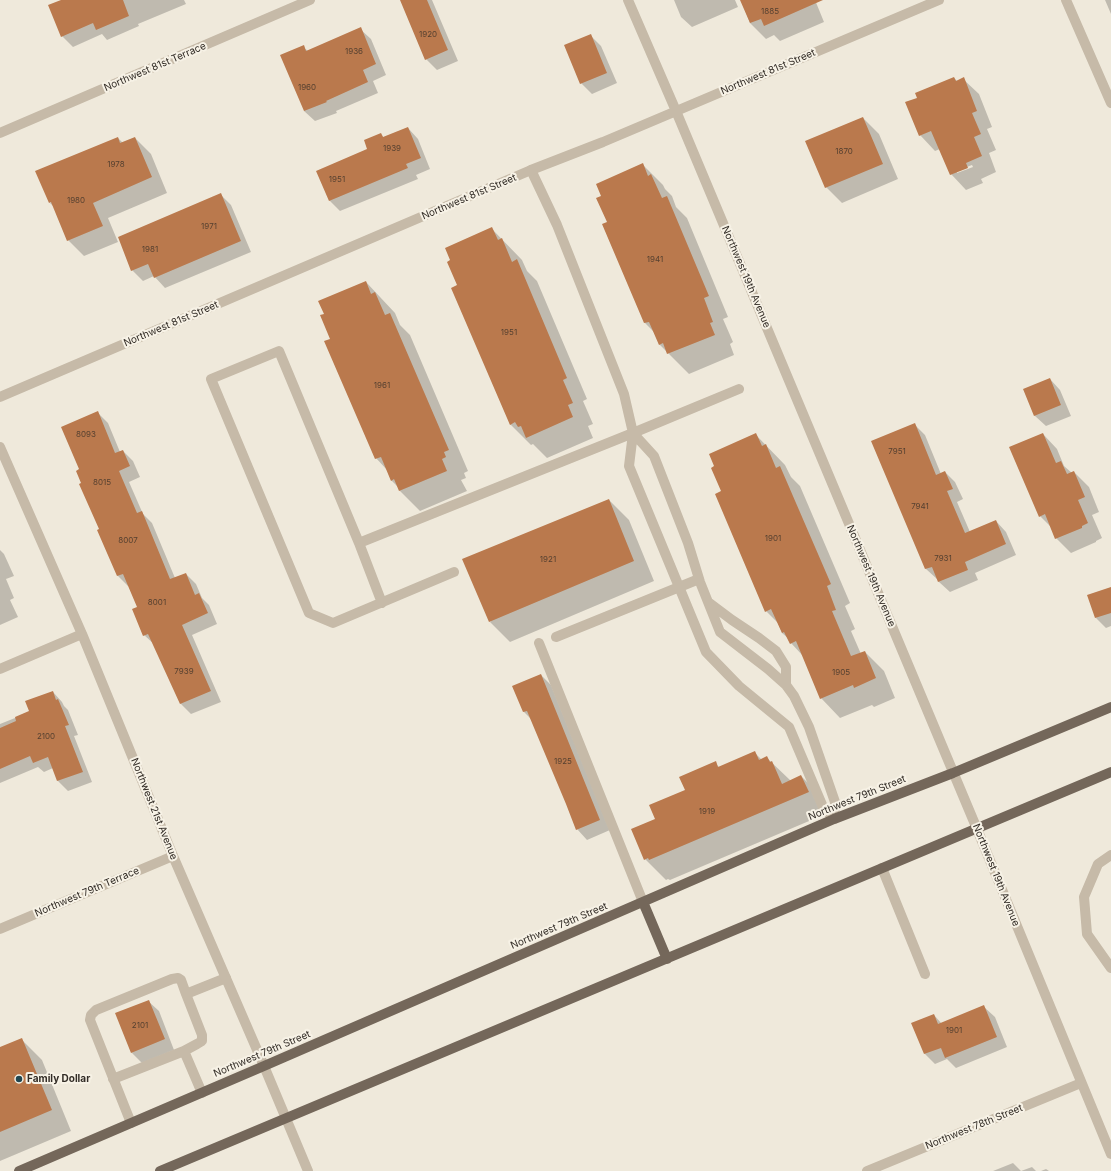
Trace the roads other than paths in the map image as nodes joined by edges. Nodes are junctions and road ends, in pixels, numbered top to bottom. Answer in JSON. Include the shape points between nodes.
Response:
{"nodes":[{"id":1,"x":310,"y":0,"type":"edge"},
{"id":2,"x":628,"y":0,"type":"edge"},
{"id":3,"x":939,"y":0,"type":"edge"},
{"id":4,"x":1066,"y":0,"type":"edge"},
{"id":5,"x":1111,"y":103,"type":"edge"},
{"id":6,"x":676,"y":111,"type":"junction"},
{"id":7,"x":0,"y":133,"type":"edge"},
{"id":8,"x":531,"y":170,"type":"junction"},
{"id":9,"x":739,"y":389,"type":"dead end"},
{"id":10,"x":0,"y":397,"type":"edge"},
{"id":11,"x":633,"y":433,"type":"junction"},
{"id":12,"x":0,"y":447,"type":"edge"},
{"id":13,"x":358,"y":543,"type":"junction"},
{"id":14,"x":454,"y":572,"type":"dead end"},
{"id":15,"x":699,"y":578,"type":"junction"},
{"id":16,"x":678,"y":587,"type":"junction"},
{"id":17,"x":708,"y":602,"type":"junction"},
{"id":18,"x":382,"y":603,"type":"junction"},
{"id":19,"x":82,"y":634,"type":"junction"},
{"id":20,"x":556,"y":637,"type":"dead end"},
{"id":21,"x":539,"y":643,"type":"dead end"},
{"id":22,"x":0,"y":669,"type":"edge"},
{"id":23,"x":786,"y":685,"type":"junction"},
{"id":24,"x":1111,"y":707,"type":"edge"},
{"id":25,"x":1111,"y":772,"type":"edge"},
{"id":26,"x":953,"y":773,"type":"junction"},
{"id":27,"x":834,"y":819,"type":"junction"},
{"id":28,"x":977,"y":829,"type":"junction"},
{"id":29,"x":1111,"y":855,"type":"edge"},
{"id":30,"x":173,"y":856,"type":"junction"},
{"id":31,"x":882,"y":868,"type":"junction"},
{"id":32,"x":643,"y":902,"type":"junction"},
{"id":33,"x":0,"y":929,"type":"edge"},
{"id":34,"x":667,"y":959,"type":"junction"},
{"id":35,"x":1111,"y":968,"type":"edge"},
{"id":36,"x":925,"y":974,"type":"dead end"},
{"id":37,"x":226,"y":978,"type":"junction"},
{"id":38,"x":186,"y":994,"type":"junction"},
{"id":39,"x":184,"y":1051,"type":"junction"},
{"id":40,"x":264,"y":1066,"type":"junction"},
{"id":41,"x":113,"y":1080,"type":"junction"},
{"id":42,"x":1081,"y":1083,"type":"junction"},
{"id":43,"x":202,"y":1093,"type":"junction"},
{"id":44,"x":287,"y":1118,"type":"junction"},
{"id":45,"x":131,"y":1123,"type":"junction"},
{"id":46,"x":1111,"y":1154,"type":"edge"},
{"id":47,"x":19,"y":1171,"type":"edge"},
{"id":48,"x":160,"y":1171,"type":"edge"},
{"id":49,"x":308,"y":1171,"type":"edge"},
{"id":50,"x":867,"y":1171,"type":"edge"}],
"edges":[{"from":1,"to":7,"type":"street","name":"Northwest 81st Terrace"},
{"from":2,"to":6,"type":"street","name":"Northwest 19th Avenue"},
{"from":3,"to":6,"type":"street","name":"Northwest 81st Street"},
{"from":4,"to":5,"type":"street"},
{"from":6,"to":8,"type":"street","name":"Northwest 81st Street"},
{"from":6,"to":26,"type":"street","name":"Northwest 19th Avenue"},
{"from":8,"to":10,"type":"street","name":"Northwest 81st Street"},
{"from":8,"to":11,"type":"street","via":[[557,225],[624,394]]},
{"from":9,"to":11,"type":"street"},
{"from":11,"to":13,"type":"street"},
{"from":11,"to":15,"type":"street","via":[[654,456]]},
{"from":11,"to":16,"type":"street","via":[[629,466]]},
{"from":12,"to":19,"type":"street","name":"Northwest 21st Avenue"},
{"from":13,"to":18,"type":"street"},
{"from":13,"to":18,"type":"street","via":[[278,351],[211,379],[309,613],[333,623]]},
{"from":14,"to":18,"type":"street"},
{"from":15,"to":16,"type":"street"},
{"from":15,"to":17,"type":"street"},
{"from":16,"to":20,"type":"street"},
{"from":16,"to":27,"type":"street","via":[[706,652],[739,686],[789,727],[823,807]]},
{"from":17,"to":23,"type":"street","via":[[720,632]]},
{"from":17,"to":23,"type":"street","via":[[776,651],[786,668]]},
{"from":19,"to":22,"type":"street"},
{"from":19,"to":30,"type":"street","name":"Northwest 21st Avenue"},
{"from":21,"to":32,"type":"street"},
{"from":23,"to":27,"type":"street","via":[[809,727],[835,802]]},
{"from":24,"to":26,"type":"main road","name":"Northwest 79th Street"},
{"from":25,"to":28,"type":"main road"},
{"from":26,"to":27,"type":"main road","name":"Northwest 79th Street"},
{"from":26,"to":28,"type":"street","name":"Northwest 19th Avenue"},
{"from":27,"to":32,"type":"main road","name":"Northwest 79th Street"},
{"from":28,"to":31,"type":"main road"},
{"from":28,"to":42,"type":"street","name":"Northwest 19th Avenue"},
{"from":29,"to":35,"type":"street","via":[[1098,864],[1084,897],[1087,934]]},
{"from":30,"to":33,"type":"street","name":"Northwest 79th Terrace"},
{"from":30,"to":37,"type":"street","name":"Northwest 21st Avenue"},
{"from":31,"to":34,"type":"main road"},
{"from":31,"to":36,"type":"street"},
{"from":32,"to":34,"type":"main road"},
{"from":32,"to":40,"type":"main road","name":"Northwest 79th Street"},
{"from":34,"to":44,"type":"main road"},
{"from":37,"to":38,"type":"street"},
{"from":37,"to":40,"type":"street","name":"Northwest 21st Avenue"},
{"from":38,"to":39,"type":"street","via":[[202,1041]]},
{"from":38,"to":41,"type":"street","via":[[181,980],[172,979],[96,1010],[91,1015],[90,1020]]},
{"from":39,"to":41,"type":"street"},
{"from":39,"to":43,"type":"street"},
{"from":40,"to":43,"type":"main road","name":"Northwest 79th Street"},
{"from":40,"to":44,"type":"street","name":"Northwest 21st Avenue"},
{"from":41,"to":45,"type":"street"},
{"from":42,"to":46,"type":"street","name":"Northwest 19th Avenue"},
{"from":42,"to":50,"type":"street","name":"Northwest 78th Street"},
{"from":43,"to":45,"type":"main road","name":"Northwest 79th Street"},
{"from":44,"to":48,"type":"main road"},
{"from":44,"to":49,"type":"street","name":"Northwest 21st Avenue"},
{"from":45,"to":47,"type":"main road","name":"Northwest 79th Street"}]}
